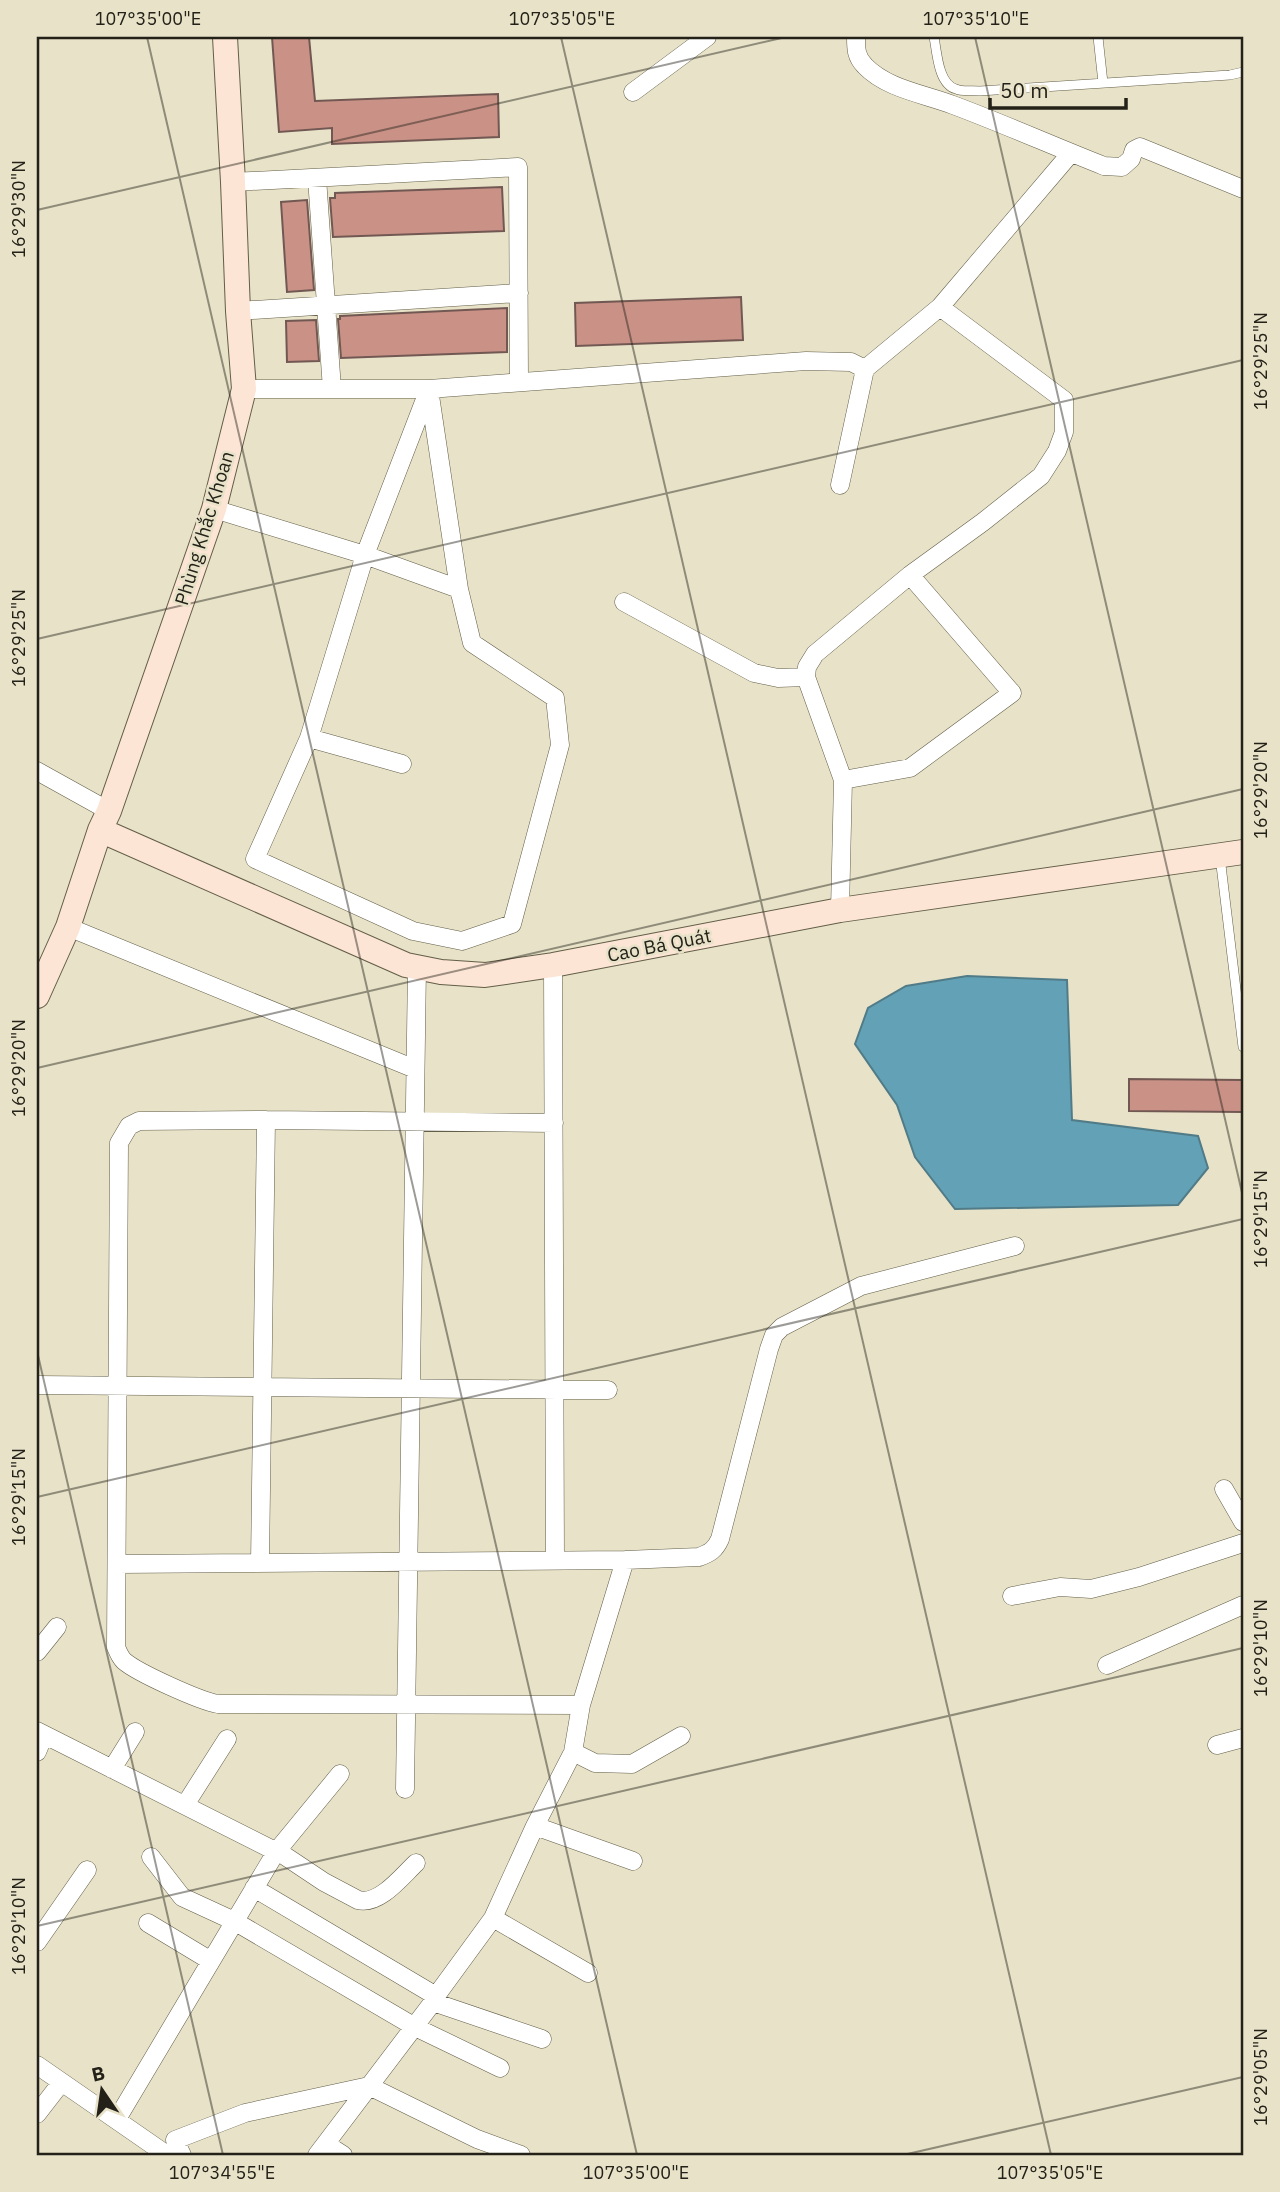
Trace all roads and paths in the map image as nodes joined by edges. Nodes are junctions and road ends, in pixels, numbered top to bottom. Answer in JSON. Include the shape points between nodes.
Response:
{"nodes":[{"id":1,"x":225,"y":37,"type":"edge"},
{"id":2,"x":708,"y":37,"type":"edge"},
{"id":3,"x":856,"y":37,"type":"edge"},
{"id":4,"x":934,"y":37,"type":"edge"},
{"id":5,"x":1098,"y":37,"type":"edge"},
{"id":6,"x":1243,"y":72,"type":"edge"},
{"id":7,"x":1102,"y":82,"type":"junction"},
{"id":8,"x":633,"y":92,"type":"dead end"},
{"id":9,"x":1071,"y":153,"type":"junction"},
{"id":10,"x":317,"y":178,"type":"junction"},
{"id":11,"x":233,"y":182,"type":"junction"},
{"id":12,"x":1243,"y":189,"type":"edge"},
{"id":13,"x":519,"y":293,"type":"junction"},
{"id":14,"x":325,"y":305,"type":"junction"},
{"id":15,"x":940,"y":307,"type":"junction"},
{"id":16,"x":238,"y":311,"type":"junction"},
{"id":17,"x":864,"y":369,"type":"junction"},
{"id":18,"x":519,"y":382,"type":"junction"},
{"id":19,"x":331,"y":389,"type":"junction"},
{"id":20,"x":429,"y":389,"type":"junction"},
{"id":21,"x":244,"y":390,"type":"junction"},
{"id":22,"x":840,"y":485,"type":"dead end"},
{"id":23,"x":214,"y":509,"type":"junction"},
{"id":24,"x":365,"y":555,"type":"junction"},
{"id":25,"x":910,"y":575,"type":"junction"},
{"id":26,"x":459,"y":589,"type":"junction"},
{"id":27,"x":625,"y":602,"type":"dead end"},
{"id":28,"x":806,"y":677,"type":"junction"},
{"id":29,"x":309,"y":738,"type":"junction"},
{"id":30,"x":402,"y":764,"type":"dead end"},
{"id":31,"x":37,"y":771,"type":"edge"},
{"id":32,"x":843,"y":780,"type":"junction"},
{"id":33,"x":104,"y":820,"type":"junction"},
{"id":34,"x":1231,"y":854,"type":"edge"},
{"id":35,"x":840,"y":910,"type":"junction"},
{"id":36,"x":68,"y":927,"type":"junction"},
{"id":37,"x":553,"y":965,"type":"junction"},
{"id":38,"x":417,"y":967,"type":"junction"},
{"id":39,"x":39,"y":983,"type":"edge"},
{"id":40,"x":1243,"y":1048,"type":"edge"},
{"id":41,"x":415,"y":1069,"type":"junction"},
{"id":42,"x":266,"y":1120,"type":"junction"},
{"id":43,"x":414,"y":1122,"type":"junction"},
{"id":44,"x":554,"y":1123,"type":"junction"},
{"id":45,"x":1015,"y":1246,"type":"dead end"},
{"id":46,"x":37,"y":1385,"type":"edge"},
{"id":47,"x":119,"y":1386,"type":"junction"},
{"id":48,"x":262,"y":1387,"type":"junction"},
{"id":49,"x":411,"y":1388,"type":"junction"},
{"id":50,"x":554,"y":1389,"type":"junction"},
{"id":51,"x":608,"y":1390,"type":"dead end"},
{"id":52,"x":1224,"y":1489,"type":"dead end"},
{"id":53,"x":1243,"y":1522,"type":"edge"},
{"id":54,"x":1243,"y":1543,"type":"edge"},
{"id":55,"x":625,"y":1560,"type":"junction"},
{"id":56,"x":555,"y":1561,"type":"junction"},
{"id":57,"x":408,"y":1562,"type":"junction"},
{"id":58,"x":260,"y":1563,"type":"junction"},
{"id":59,"x":117,"y":1564,"type":"junction"},
{"id":60,"x":1013,"y":1596,"type":"dead end"},
{"id":61,"x":1243,"y":1605,"type":"edge"},
{"id":62,"x":57,"y":1627,"type":"dead end"},
{"id":63,"x":37,"y":1652,"type":"edge"},
{"id":64,"x":1107,"y":1665,"type":"dead end"},
{"id":65,"x":406,"y":1704,"type":"junction"},
{"id":66,"x":581,"y":1705,"type":"junction"},
{"id":67,"x":135,"y":1732,"type":"dead end"},
{"id":68,"x":40,"y":1733,"type":"edge"},
{"id":69,"x":681,"y":1736,"type":"dead end"},
{"id":70,"x":1243,"y":1738,"type":"edge"},
{"id":71,"x":228,"y":1740,"type":"dead end"},
{"id":72,"x":1217,"y":1745,"type":"dead end"},
{"id":73,"x":37,"y":1752,"type":"edge"},
{"id":74,"x":573,"y":1752,"type":"junction"},
{"id":75,"x":112,"y":1769,"type":"junction"},
{"id":76,"x":340,"y":1774,"type":"dead end"},
{"id":77,"x":405,"y":1789,"type":"dead end"},
{"id":78,"x":185,"y":1805,"type":"junction"},
{"id":79,"x":535,"y":1826,"type":"junction"},
{"id":80,"x":276,"y":1852,"type":"junction"},
{"id":81,"x":151,"y":1857,"type":"dead end"},
{"id":82,"x":634,"y":1861,"type":"dead end"},
{"id":83,"x":416,"y":1863,"type":"dead end"},
{"id":84,"x":87,"y":1870,"type":"dead end"},
{"id":85,"x":254,"y":1888,"type":"junction"},
{"id":86,"x":493,"y":1918,"type":"junction"},
{"id":87,"x":234,"y":1921,"type":"junction"},
{"id":88,"x":148,"y":1923,"type":"dead end"},
{"id":89,"x":37,"y":1942,"type":"edge"},
{"id":90,"x":211,"y":1961,"type":"junction"},
{"id":91,"x":588,"y":1973,"type":"dead end"},
{"id":92,"x":435,"y":1999,"type":"junction"},
{"id":93,"x":415,"y":2027,"type":"junction"},
{"id":94,"x":542,"y":2039,"type":"dead end"},
{"id":95,"x":37,"y":2064,"type":"edge"},
{"id":96,"x":500,"y":2068,"type":"dead end"},
{"id":97,"x":61,"y":2083,"type":"junction"},
{"id":98,"x":369,"y":2086,"type":"junction"},
{"id":99,"x":37,"y":2114,"type":"edge"},
{"id":100,"x":117,"y":2119,"type":"junction"},
{"id":101,"x":321,"y":2150,"type":"edge"},
{"id":102,"x":167,"y":2155,"type":"edge"},
{"id":103,"x":181,"y":2155,"type":"edge"},
{"id":104,"x":343,"y":2155,"type":"edge"},
{"id":105,"x":521,"y":2155,"type":"edge"}],
"edges":[{"from":1,"to":11,"type":"street","name":"Phùng Khắc Khoan"},
{"from":2,"to":8,"type":"street"},
{"from":3,"to":9,"type":"street","via":[[857,55],[874,74]]},
{"from":4,"to":7,"type":"lane","via":[[942,73],[955,89]]},
{"from":5,"to":7,"type":"lane"},
{"from":6,"to":7,"type":"lane"},
{"from":9,"to":12,"type":"street","via":[[1104,166],[1122,167],[1140,147]]},
{"from":9,"to":15,"type":"street"},
{"from":10,"to":11,"type":"street"},
{"from":10,"to":13,"type":"street","via":[[518,167]]},
{"from":10,"to":14,"type":"street"},
{"from":11,"to":16,"type":"street","name":"Phùng Khắc Khoan"},
{"from":13,"to":14,"type":"street"},
{"from":13,"to":18,"type":"street"},
{"from":14,"to":16,"type":"street"},
{"from":14,"to":19,"type":"street"},
{"from":15,"to":17,"type":"street"},
{"from":15,"to":25,"type":"street","via":[[1064,400],[1064,432],[1041,476]]},
{"from":16,"to":21,"type":"street","name":"Phùng Khắc Khoan"},
{"from":17,"to":18,"type":"street","via":[[851,362],[806,361]]},
{"from":17,"to":22,"type":"street"},
{"from":18,"to":20,"type":"street"},
{"from":19,"to":20,"type":"street"},
{"from":19,"to":21,"type":"street"},
{"from":20,"to":24,"type":"street"},
{"from":20,"to":26,"type":"street"},
{"from":21,"to":23,"type":"street","name":"Phùng Khắc Khoan"},
{"from":23,"to":24,"type":"street"},
{"from":23,"to":33,"type":"street","name":"Phùng Khắc Khoan"},
{"from":24,"to":26,"type":"street"},
{"from":24,"to":29,"type":"street"},
{"from":25,"to":28,"type":"street","via":[[815,653]]},
{"from":25,"to":32,"type":"street","via":[[1012,693],[911,768]]},
{"from":26,"to":29,"type":"street","via":[[472,643],[555,698],[560,745],[512,924],[462,941],[412,931],[255,859]]},
{"from":27,"to":28,"type":"street","via":[[754,673]]},
{"from":28,"to":32,"type":"street"},
{"from":29,"to":30,"type":"street"},
{"from":31,"to":33,"type":"street"},
{"from":32,"to":35,"type":"street"},
{"from":33,"to":36,"type":"street","name":"Phùng Khắc Khoan"},
{"from":33,"to":38,"type":"street","name":"Cao Bá Quát"},
{"from":34,"to":35,"type":"street","name":"Cao Bá Quát"},
{"from":34,"to":40,"type":"lane"},
{"from":35,"to":37,"type":"street","name":"Cao Bá Quát"},
{"from":36,"to":39,"type":"street","name":"Phùng Khắc Khoan"},
{"from":36,"to":41,"type":"street"},
{"from":37,"to":38,"type":"street","name":"Cao Bá Quát","via":[[485,975]]},
{"from":37,"to":44,"type":"street"},
{"from":38,"to":41,"type":"street"},
{"from":41,"to":43,"type":"street"},
{"from":42,"to":43,"type":"street"},
{"from":42,"to":47,"type":"street","via":[[139,1121],[122,1135]]},
{"from":42,"to":48,"type":"street"},
{"from":43,"to":44,"type":"street"},
{"from":43,"to":49,"type":"street"},
{"from":44,"to":50,"type":"street"},
{"from":45,"to":55,"type":"street","via":[[861,1286],[782,1327],[769,1349],[720,1539],[712,1552],[699,1557]]},
{"from":46,"to":47,"type":"street"},
{"from":47,"to":48,"type":"street"},
{"from":47,"to":59,"type":"street"},
{"from":48,"to":49,"type":"street"},
{"from":48,"to":58,"type":"street"},
{"from":49,"to":50,"type":"street"},
{"from":49,"to":57,"type":"street"},
{"from":50,"to":51,"type":"street"},
{"from":50,"to":56,"type":"street"},
{"from":52,"to":53,"type":"street"},
{"from":54,"to":60,"type":"street","via":[[1091,1589],[1060,1587]]},
{"from":55,"to":56,"type":"street"},
{"from":55,"to":66,"type":"street"},
{"from":56,"to":57,"type":"street"},
{"from":57,"to":58,"type":"street"},
{"from":57,"to":65,"type":"street"},
{"from":58,"to":59,"type":"street"},
{"from":59,"to":65,"type":"street","via":[[119,1655],[187,1693],[218,1704]]},
{"from":61,"to":64,"type":"street"},
{"from":62,"to":63,"type":"street"},
{"from":65,"to":66,"type":"street"},
{"from":65,"to":77,"type":"street"},
{"from":66,"to":74,"type":"street"},
{"from":67,"to":75,"type":"street"},
{"from":68,"to":73,"type":"street"},
{"from":68,"to":75,"type":"street"},
{"from":69,"to":74,"type":"street","via":[[632,1764],[594,1763]]},
{"from":70,"to":72,"type":"street"},
{"from":71,"to":78,"type":"street"},
{"from":74,"to":79,"type":"street"},
{"from":75,"to":78,"type":"street"},
{"from":76,"to":80,"type":"street"},
{"from":78,"to":80,"type":"street"},
{"from":79,"to":82,"type":"street"},
{"from":79,"to":86,"type":"street"},
{"from":80,"to":83,"type":"street","via":[[363,1902],[379,1896]]},
{"from":80,"to":85,"type":"street"},
{"from":81,"to":87,"type":"street","via":[[182,1897]]},
{"from":84,"to":89,"type":"street"},
{"from":85,"to":87,"type":"street"},
{"from":85,"to":92,"type":"street"},
{"from":86,"to":91,"type":"street"},
{"from":86,"to":92,"type":"street"},
{"from":87,"to":90,"type":"street"},
{"from":87,"to":93,"type":"street"},
{"from":88,"to":90,"type":"street"},
{"from":90,"to":100,"type":"street"},
{"from":92,"to":93,"type":"street"},
{"from":92,"to":94,"type":"street"},
{"from":93,"to":96,"type":"street"},
{"from":93,"to":98,"type":"street"},
{"from":95,"to":97,"type":"street"},
{"from":97,"to":99,"type":"street"},
{"from":97,"to":100,"type":"street"},
{"from":98,"to":101,"type":"street"},
{"from":98,"to":103,"type":"street","via":[[244,2113],[175,2140]]},
{"from":98,"to":105,"type":"street","via":[[477,2139]]},
{"from":100,"to":102,"type":"street"},
{"from":101,"to":104,"type":"street"}]}
